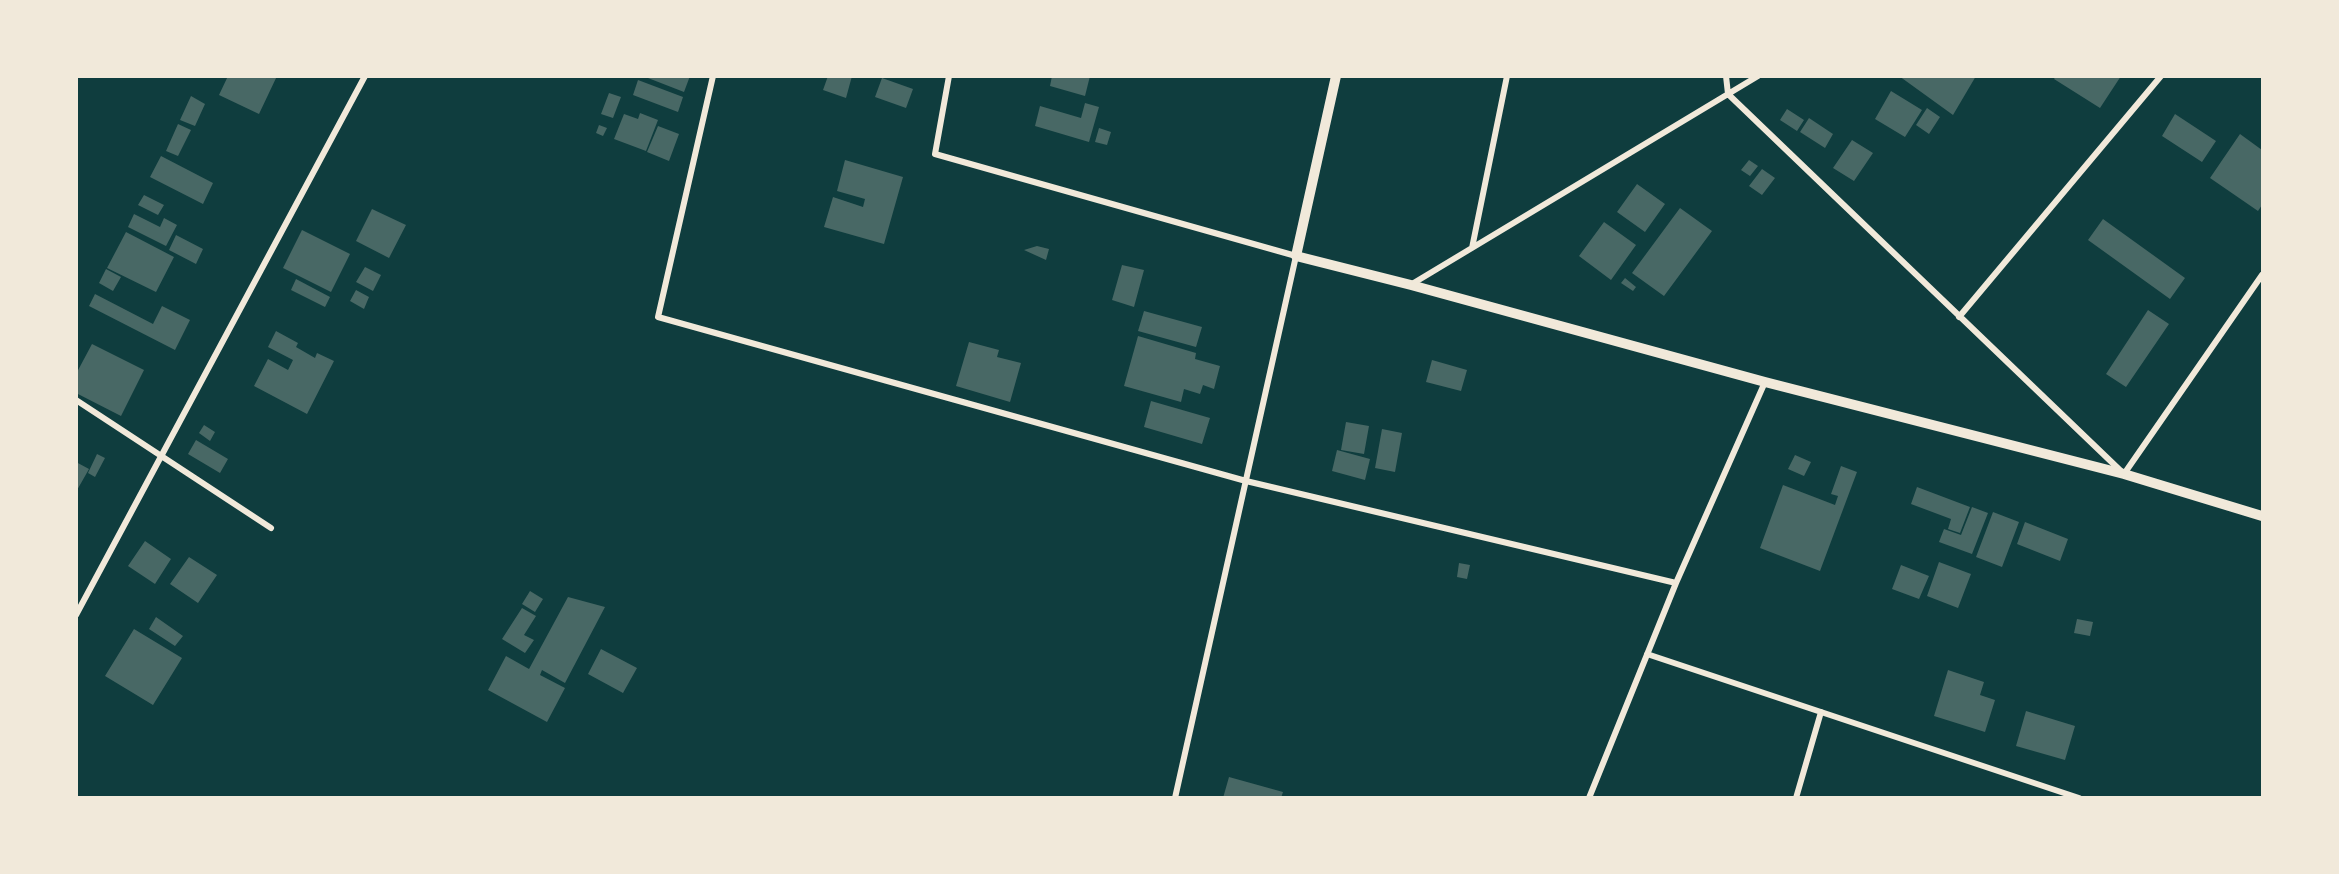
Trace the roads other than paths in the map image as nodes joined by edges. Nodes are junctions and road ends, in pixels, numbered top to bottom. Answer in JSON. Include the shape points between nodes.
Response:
{"nodes":[{"id":1,"x":365,"y":76,"type":"edge"},
{"id":2,"x":713,"y":76,"type":"edge"},
{"id":3,"x":949,"y":76,"type":"edge"},
{"id":4,"x":1336,"y":76,"type":"edge"},
{"id":5,"x":1507,"y":76,"type":"edge"},
{"id":6,"x":1726,"y":76,"type":"edge"},
{"id":7,"x":1758,"y":76,"type":"edge"},
{"id":8,"x":2161,"y":76,"type":"edge"},
{"id":9,"x":1728,"y":94,"type":"junction"},
{"id":10,"x":1472,"y":248,"type":"junction"},
{"id":11,"x":1296,"y":256,"type":"junction"},
{"id":12,"x":2262,"y":275,"type":"edge"},
{"id":13,"x":1411,"y":285,"type":"junction"},
{"id":14,"x":1959,"y":316,"type":"junction"},
{"id":15,"x":1765,"y":382,"type":"junction"},
{"id":16,"x":76,"y":399,"type":"edge"},
{"id":17,"x":163,"y":456,"type":"junction"},
{"id":18,"x":2124,"y":474,"type":"junction"},
{"id":19,"x":1246,"y":481,"type":"junction"},
{"id":20,"x":2262,"y":516,"type":"edge"},
{"id":21,"x":271,"y":528,"type":"dead end"},
{"id":22,"x":1676,"y":583,"type":"junction"},
{"id":23,"x":76,"y":615,"type":"edge"},
{"id":24,"x":1647,"y":654,"type":"junction"},
{"id":25,"x":1821,"y":712,"type":"junction"},
{"id":26,"x":1175,"y":798,"type":"edge"},
{"id":27,"x":1589,"y":798,"type":"edge"},
{"id":28,"x":1796,"y":798,"type":"edge"},
{"id":29,"x":2079,"y":798,"type":"edge"}],
"edges":[{"from":1,"to":17,"type":"street"},
{"from":2,"to":19,"type":"street","via":[[658,317]]},
{"from":3,"to":11,"type":"street","via":[[935,154]]},
{"from":4,"to":11,"type":"street"},
{"from":5,"to":10,"type":"street"},
{"from":6,"to":9,"type":"street"},
{"from":7,"to":9,"type":"street"},
{"from":8,"to":14,"type":"street"},
{"from":9,"to":10,"type":"street"},
{"from":9,"to":14,"type":"street"},
{"from":10,"to":13,"type":"street"},
{"from":11,"to":13,"type":"street"},
{"from":11,"to":19,"type":"street"},
{"from":12,"to":18,"type":"street"},
{"from":13,"to":15,"type":"street"},
{"from":14,"to":18,"type":"street"},
{"from":15,"to":18,"type":"street"},
{"from":15,"to":22,"type":"street"},
{"from":16,"to":17,"type":"street"},
{"from":17,"to":21,"type":"street"},
{"from":17,"to":23,"type":"street"},
{"from":18,"to":20,"type":"street"},
{"from":19,"to":22,"type":"street"},
{"from":19,"to":26,"type":"street"},
{"from":22,"to":24,"type":"street"},
{"from":24,"to":25,"type":"street"},
{"from":24,"to":27,"type":"street"},
{"from":25,"to":28,"type":"street"},
{"from":25,"to":29,"type":"street"}]}
